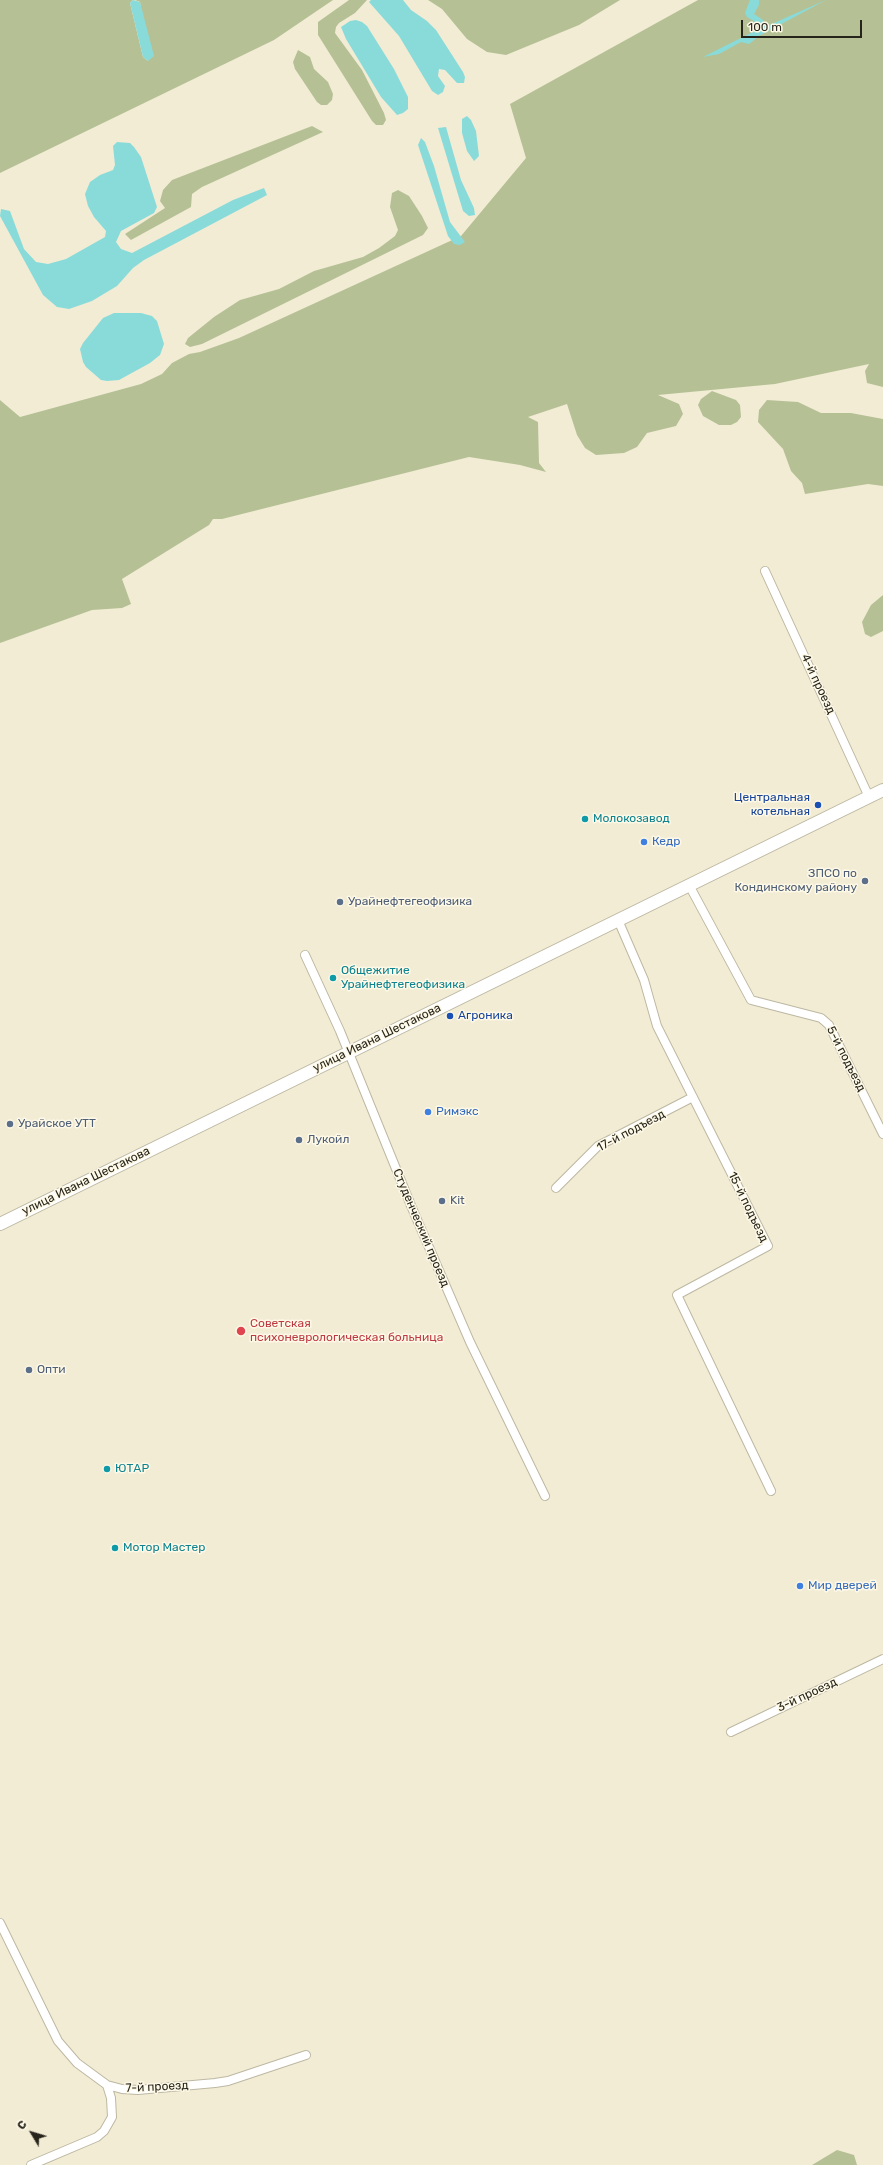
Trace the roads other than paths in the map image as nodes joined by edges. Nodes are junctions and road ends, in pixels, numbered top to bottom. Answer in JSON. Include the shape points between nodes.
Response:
{"nodes":[{"id":1,"x":765,"y":571,"type":"dead end"},
{"id":2,"x":879,"y":794,"type":"edge"},
{"id":3,"x":689,"y":885,"type":"junction"},
{"id":4,"x":618,"y":920,"type":"junction"},
{"id":5,"x":305,"y":955,"type":"dead end"},
{"id":6,"x":348,"y":1052,"type":"junction"},
{"id":7,"x":693,"y":1097,"type":"junction"},
{"id":8,"x":883,"y":1134,"type":"edge"},
{"id":9,"x":556,"y":1188,"type":"dead end"},
{"id":10,"x":0,"y":1224,"type":"edge"},
{"id":11,"x":771,"y":1491,"type":"dead end"},
{"id":12,"x":545,"y":1496,"type":"dead end"},
{"id":13,"x":883,"y":1659,"type":"edge"},
{"id":14,"x":731,"y":1732,"type":"dead end"},
{"id":15,"x":0,"y":1923,"type":"edge"},
{"id":16,"x":306,"y":2055,"type":"dead end"},
{"id":17,"x":108,"y":2085,"type":"junction"},
{"id":18,"x":31,"y":2165,"type":"edge"}],
"edges":[{"from":1,"to":2,"type":"street","name":"4-й проезд"},
{"from":2,"to":3,"type":"main road","name":"улица Ивана Шестакова"},
{"from":3,"to":4,"type":"main road","name":"улица Ивана Шестакова"},
{"from":3,"to":8,"type":"street","name":"5-й подъезд","via":[[751,1000],[821,1018],[829,1025]]},
{"from":4,"to":6,"type":"main road","name":"улица Ивана Шестакова"},
{"from":4,"to":7,"type":"street","name":"15-й подъезд","via":[[644,980],[657,1026]]},
{"from":5,"to":6,"type":"street","name":"Студенческий проезд"},
{"from":6,"to":10,"type":"main road","name":"улица Ивана Шестакова"},
{"from":6,"to":12,"type":"street","name":"Студенческий проезд","via":[[470,1342]]},
{"from":7,"to":9,"type":"street","name":"17-й подъезд","via":[[598,1146]]},
{"from":7,"to":11,"type":"street","name":"15-й подъезд","via":[[768,1246],[676,1295]]},
{"from":13,"to":14,"type":"street","name":"3-й проезд"},
{"from":15,"to":17,"type":"street","name":"7-й проезд","via":[[58,2041],[77,2063]]},
{"from":16,"to":17,"type":"street","name":"7-й проезд","via":[[228,2081],[138,2090]]},
{"from":17,"to":18,"type":"street","via":[[112,2117],[104,2131],[97,2137]]}]}
